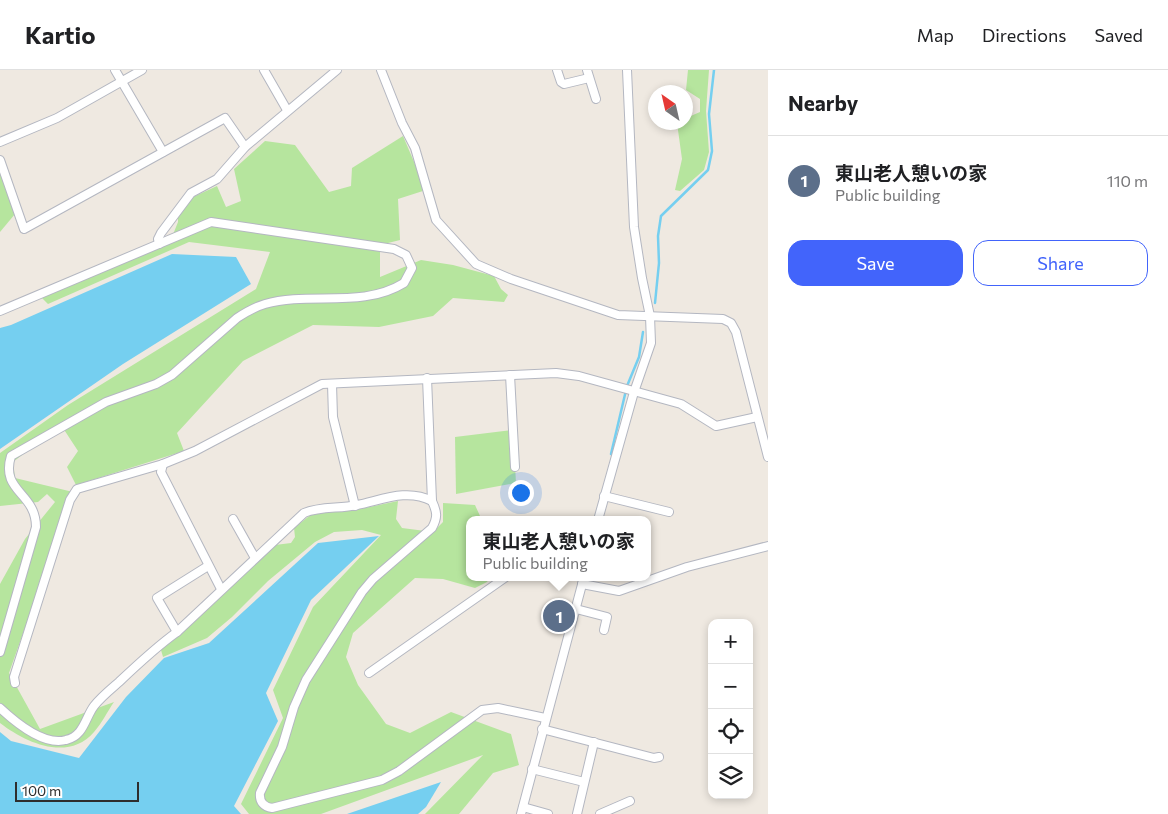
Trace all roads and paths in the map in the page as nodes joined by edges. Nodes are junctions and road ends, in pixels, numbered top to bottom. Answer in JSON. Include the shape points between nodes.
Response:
{"nodes":[{"id":1,"x":115,"y":70,"type":"edge"},
{"id":2,"x":142,"y":70,"type":"edge"},
{"id":3,"x":264,"y":70,"type":"edge"},
{"id":4,"x":338,"y":70,"type":"edge"},
{"id":5,"x":381,"y":70,"type":"edge"},
{"id":6,"x":557,"y":70,"type":"edge"},
{"id":7,"x":628,"y":70,"type":"edge"},
{"id":8,"x":588,"y":74,"type":"edge"},
{"id":9,"x":122,"y":82,"type":"junction"},
{"id":10,"x":596,"y":99,"type":"dead end"},
{"id":11,"x":287,"y":110,"type":"junction"},
{"id":12,"x":0,"y":142,"type":"edge"},
{"id":13,"x":245,"y":147,"type":"junction"},
{"id":14,"x":163,"y":152,"type":"junction"},
{"id":15,"x":0,"y":160,"type":"edge"},
{"id":16,"x":159,"y":244,"type":"junction"},
{"id":17,"x":0,"y":311,"type":"edge"},
{"id":18,"x":650,"y":316,"type":"junction"},
{"id":19,"x":510,"y":375,"type":"junction"},
{"id":20,"x":427,"y":378,"type":"junction"},
{"id":21,"x":332,"y":384,"type":"junction"},
{"id":22,"x":634,"y":392,"type":"junction"},
{"id":23,"x":757,"y":417,"type":"junction"},
{"id":24,"x":768,"y":457,"type":"edge"},
{"id":25,"x":163,"y":464,"type":"junction"},
{"id":26,"x":515,"y":467,"type":"dead end"},
{"id":27,"x":1,"y":476,"type":"edge"},
{"id":28,"x":7,"y":490,"type":"dead end"},
{"id":29,"x":604,"y":496,"type":"junction"},
{"id":30,"x":432,"y":501,"type":"junction"},
{"id":31,"x":355,"y":506,"type":"junction"},
{"id":32,"x":669,"y":512,"type":"dead end"},
{"id":33,"x":599,"y":516,"type":"edge"},
{"id":34,"x":234,"y":519,"type":"dead end"},
{"id":35,"x":768,"y":546,"type":"edge"},
{"id":36,"x":255,"y":558,"type":"junction"},
{"id":37,"x":208,"y":566,"type":"junction"},
{"id":38,"x":651,"y":579,"type":"edge"},
{"id":39,"x":500,"y":581,"type":"edge"},
{"id":40,"x":583,"y":581,"type":"edge"},
{"id":41,"x":646,"y":581,"type":"edge"},
{"id":42,"x":221,"y":589,"type":"junction"},
{"id":43,"x":576,"y":609,"type":"junction"},
{"id":44,"x":604,"y":630,"type":"dead end"},
{"id":45,"x":177,"y":632,"type":"junction"},
{"id":46,"x":0,"y":652,"type":"edge"},
{"id":47,"x":369,"y":673,"type":"dead end"},
{"id":48,"x":15,"y":683,"type":"dead end"},
{"id":49,"x":0,"y":708,"type":"edge"},
{"id":50,"x":546,"y":718,"type":"junction"},
{"id":51,"x":542,"y":728,"type":"junction"},
{"id":52,"x":594,"y":742,"type":"junction"},
{"id":53,"x":659,"y":757,"type":"dead end"},
{"id":54,"x":532,"y":769,"type":"junction"},
{"id":55,"x":584,"y":782,"type":"junction"},
{"id":56,"x":630,"y":801,"type":"dead end"},
{"id":57,"x":522,"y":810,"type":"edge"},
{"id":58,"x":548,"y":814,"type":"edge"},
{"id":59,"x":577,"y":814,"type":"edge"},
{"id":60,"x":600,"y":814,"type":"edge"}],
"edges":[{"from":1,"to":9,"type":"street"},
{"from":2,"to":9,"type":"street"},
{"from":3,"to":11,"type":"street"},
{"from":4,"to":11,"type":"street"},
{"from":5,"to":18,"type":"street","via":[[415,148],[436,220],[476,264],[612,314]]},
{"from":6,"to":8,"type":"street","via":[[564,84]]},
{"from":7,"to":18,"type":"street","via":[[634,227]]},
{"from":8,"to":10,"type":"street"},
{"from":9,"to":12,"type":"street","via":[[57,118]]},
{"from":9,"to":14,"type":"street"},
{"from":11,"to":13,"type":"street"},
{"from":13,"to":14,"type":"street","via":[[225,118]]},
{"from":13,"to":16,"type":"street","via":[[218,179],[191,193],[161,233]]},
{"from":14,"to":15,"type":"street","via":[[24,229]]},
{"from":16,"to":17,"type":"street"},
{"from":16,"to":27,"type":"street","via":[[211,222],[219,222],[394,249],[406,255],[412,268],[404,283],[378,293],[349,298],[291,300],[249,310],[172,375],[106,402],[11,456],[2,467]]},
{"from":18,"to":22,"type":"street","via":[[649,353]]},
{"from":18,"to":23,"type":"street","via":[[723,319],[732,323]]},
{"from":19,"to":20,"type":"street"},
{"from":19,"to":22,"type":"street","via":[[556,373],[579,376]]},
{"from":19,"to":26,"type":"street"},
{"from":20,"to":21,"type":"street"},
{"from":20,"to":30,"type":"street"},
{"from":21,"to":25,"type":"street","via":[[322,384]]},
{"from":21,"to":31,"type":"street","via":[[333,417]]},
{"from":22,"to":23,"type":"street","via":[[681,404],[716,426]]},
{"from":22,"to":29,"type":"street"},
{"from":23,"to":24,"type":"street"},
{"from":25,"to":37,"type":"street","via":[[161,472]]},
{"from":25,"to":48,"type":"street","via":[[80,488],[73,494],[14,677]]},
{"from":28,"to":46,"type":"street","via":[[31,508],[36,527]]},
{"from":29,"to":32,"type":"street"},
{"from":29,"to":33,"type":"street"},
{"from":30,"to":31,"type":"street","via":[[398,494]]},
{"from":30,"to":50,"type":"street","via":[[437,512],[432,528],[362,592],[306,680],[282,747],[260,794],[261,802],[272,808],[382,780],[482,710],[498,708]]},
{"from":31,"to":36,"type":"street","via":[[321,508],[304,513]]},
{"from":34,"to":36,"type":"street"},
{"from":35,"to":38,"type":"street","via":[[687,566]]},
{"from":36,"to":42,"type":"street"},
{"from":37,"to":42,"type":"street"},
{"from":37,"to":45,"type":"street","via":[[158,598]]},
{"from":39,"to":47,"type":"street"},
{"from":40,"to":41,"type":"street","via":[[619,591]]},
{"from":40,"to":43,"type":"street"},
{"from":42,"to":45,"type":"street"},
{"from":43,"to":44,"type":"street","via":[[607,617]]},
{"from":43,"to":50,"type":"street"},
{"from":45,"to":49,"type":"street","via":[[156,646],[94,706],[80,732],[65,741],[43,738]]},
{"from":50,"to":51,"type":"street"},
{"from":51,"to":52,"type":"street"},
{"from":51,"to":54,"type":"street"},
{"from":52,"to":53,"type":"street"},
{"from":52,"to":55,"type":"street"},
{"from":54,"to":55,"type":"street"},
{"from":54,"to":57,"type":"street"},
{"from":55,"to":59,"type":"street"},
{"from":56,"to":60,"type":"street"},
{"from":57,"to":58,"type":"street"}]}
